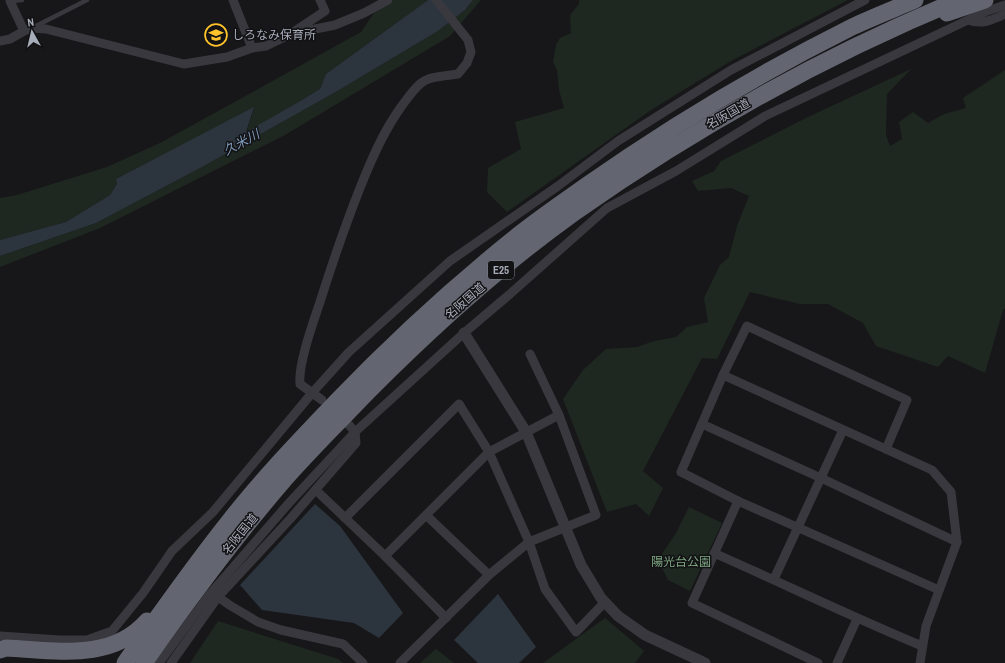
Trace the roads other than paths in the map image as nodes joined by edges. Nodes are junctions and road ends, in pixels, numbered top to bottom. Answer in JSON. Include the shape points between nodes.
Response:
{"nodes":[{"id":1,"x":11,"y":0,"type":"edge"},
{"id":2,"x":22,"y":0,"type":"edge"},
{"id":3,"x":87,"y":0,"type":"edge"},
{"id":4,"x":233,"y":0,"type":"edge"},
{"id":5,"x":320,"y":0,"type":"edge"},
{"id":6,"x":388,"y":0,"type":"edge"},
{"id":7,"x":436,"y":0,"type":"edge"},
{"id":8,"x":865,"y":0,"type":"edge"},
{"id":9,"x":902,"y":0,"type":"edge"},
{"id":10,"x":915,"y":0,"type":"edge"},
{"id":11,"x":959,"y":0,"type":"edge"},
{"id":12,"x":985,"y":0,"type":"edge"},
{"id":13,"x":1005,"y":5,"type":"edge"},
{"id":14,"x":1005,"y":14,"type":"edge"},
{"id":15,"x":968,"y":20,"type":"junction"},
{"id":16,"x":854,"y":26,"type":"junction"},
{"id":17,"x":29,"y":29,"type":"junction"},
{"id":18,"x":291,"y":34,"type":"junction"},
{"id":19,"x":0,"y":41,"type":"edge"},
{"id":20,"x":252,"y":48,"type":"junction"},
{"id":21,"x":740,"y":106,"type":"junction"},
{"id":22,"x":464,"y":332,"type":"junction"},
{"id":23,"x":530,"y":354,"type":"dead end"},
{"id":24,"x":723,"y":375,"type":"junction"},
{"id":25,"x":312,"y":393,"type":"junction"},
{"id":26,"x":322,"y":400,"type":"dead end"},
{"id":27,"x":559,"y":415,"type":"junction"},
{"id":28,"x":317,"y":422,"type":"junction"},
{"id":29,"x":702,"y":424,"type":"junction"},
{"id":30,"x":352,"y":429,"type":"junction"},
{"id":31,"x":843,"y":430,"type":"junction"},
{"id":32,"x":526,"y":432,"type":"junction"},
{"id":33,"x":886,"y":449,"type":"junction"},
{"id":34,"x":489,"y":452,"type":"junction"},
{"id":35,"x":821,"y":478,"type":"junction"},
{"id":36,"x":320,"y":494,"type":"dead end"},
{"id":37,"x":738,"y":501,"type":"junction"},
{"id":38,"x":426,"y":515,"type":"junction"},
{"id":39,"x":345,"y":518,"type":"junction"},
{"id":40,"x":565,"y":527,"type":"junction"},
{"id":41,"x":798,"y":527,"type":"junction"},
{"id":42,"x":529,"y":542,"type":"junction"},
{"id":43,"x":957,"y":542,"type":"junction"},
{"id":44,"x":714,"y":553,"type":"junction"},
{"id":45,"x":385,"y":556,"type":"junction"},
{"id":46,"x":489,"y":575,"type":"junction"},
{"id":47,"x":774,"y":579,"type":"junction"},
{"id":48,"x":939,"y":590,"type":"junction"},
{"id":49,"x":218,"y":596,"type":"junction"},
{"id":50,"x":605,"y":602,"type":"junction"},
{"id":51,"x":446,"y":618,"type":"junction"},
{"id":52,"x":858,"y":619,"type":"junction"},
{"id":53,"x":922,"y":646,"type":"junction"},
{"id":54,"x":1,"y":647,"type":"edge"},
{"id":55,"x":62,"y":663,"type":"edge"},
{"id":56,"x":125,"y":663,"type":"edge"},
{"id":57,"x":144,"y":663,"type":"edge"},
{"id":58,"x":159,"y":663,"type":"edge"},
{"id":59,"x":171,"y":663,"type":"edge"},
{"id":60,"x":363,"y":663,"type":"edge"},
{"id":61,"x":400,"y":663,"type":"edge"},
{"id":62,"x":705,"y":663,"type":"edge"},
{"id":63,"x":818,"y":663,"type":"edge"},
{"id":64,"x":837,"y":663,"type":"edge"},
{"id":65,"x":920,"y":663,"type":"edge"}],
"edges":[{"from":1,"to":2,"type":"lane"},
{"from":1,"to":17,"type":"street"},
{"from":3,"to":17,"type":"lane"},
{"from":4,"to":20,"type":"street"},
{"from":5,"to":18,"type":"street","via":[[325,11]]},
{"from":6,"to":18,"type":"street","via":[[335,25]]},
{"from":7,"to":25,"type":"street","via":[[468,40],[470,52],[467,63],[458,74],[427,80],[420,84],[395,115],[380,140],[348,217],[310,332],[299,376],[300,384]]},
{"from":8,"to":25,"type":"street","via":[[730,70],[618,141],[450,261],[349,352]]},
{"from":9,"to":16,"type":"highway"},
{"from":10,"to":16,"type":"highway","name":"名阪国道","number":"E25"},
{"from":11,"to":21,"type":"highway","name":"名阪国道","number":"E25","via":[[862,43]]},
{"from":12,"to":21,"type":"highway","via":[[917,25]]},
{"from":13,"to":15,"type":"street"},
{"from":14,"to":15,"type":"street","via":[[990,21],[976,23]]},
{"from":15,"to":22,"type":"street","via":[[765,116],[676,171],[607,208]]},
{"from":16,"to":28,"type":"highway","name":"名阪国道","number":"E25","via":[[679,124],[623,160],[518,235],[460,283],[405,334]]},
{"from":17,"to":19,"type":"street"},
{"from":17,"to":20,"type":"street","via":[[71,35],[184,64],[227,57]]},
{"from":18,"to":20,"type":"street","via":[[266,46]]},
{"from":21,"to":57,"type":"highway","name":"名阪国道","number":"E25","via":[[684,139],[574,213],[471,295],[417,343],[285,478],[205,577]]},
{"from":22,"to":30,"type":"street"},
{"from":22,"to":32,"type":"street"},
{"from":23,"to":27,"type":"street"},
{"from":24,"to":29,"type":"street"},
{"from":24,"to":31,"type":"street"},
{"from":24,"to":33,"type":"street","via":[[747,326],[907,400]]},
{"from":25,"to":26,"type":"street"},
{"from":25,"to":54,"type":"street","via":[[213,512],[172,551],[112,631],[87,640],[60,640]]},
{"from":27,"to":32,"type":"street"},
{"from":27,"to":40,"type":"street","via":[[596,515]]},
{"from":28,"to":54,"type":"highway","via":[[279,457],[248,492],[154,613],[134,633],[117,644],[87,651]]},
{"from":28,"to":56,"type":"highway","name":"名阪国道","number":"E25","via":[[231,518]]},
{"from":29,"to":35,"type":"street"},
{"from":29,"to":37,"type":"street","via":[[681,472]]},
{"from":30,"to":49,"type":"street","via":[[356,443]]},
{"from":30,"to":58,"type":"street","via":[[214,589]]},
{"from":31,"to":33,"type":"street"},
{"from":31,"to":35,"type":"street"},
{"from":32,"to":34,"type":"street"},
{"from":32,"to":40,"type":"street"},
{"from":33,"to":43,"type":"street","via":[[932,470],[951,492]]},
{"from":34,"to":38,"type":"street"},
{"from":34,"to":39,"type":"street","via":[[459,404]]},
{"from":34,"to":42,"type":"street"},
{"from":35,"to":41,"type":"street"},
{"from":35,"to":43,"type":"street"},
{"from":36,"to":39,"type":"street"},
{"from":37,"to":41,"type":"street"},
{"from":37,"to":44,"type":"street"},
{"from":38,"to":45,"type":"street"},
{"from":38,"to":46,"type":"street"},
{"from":39,"to":45,"type":"street"},
{"from":40,"to":42,"type":"street"},
{"from":40,"to":50,"type":"street","via":[[581,565]]},
{"from":41,"to":47,"type":"street"},
{"from":41,"to":48,"type":"street"},
{"from":42,"to":46,"type":"street"},
{"from":42,"to":50,"type":"street","via":[[545,589],[576,632]]},
{"from":43,"to":48,"type":"street"},
{"from":44,"to":47,"type":"street"},
{"from":44,"to":63,"type":"street","via":[[692,603]]},
{"from":45,"to":51,"type":"street"},
{"from":46,"to":51,"type":"street"},
{"from":47,"to":52,"type":"street"},
{"from":48,"to":53,"type":"street"},
{"from":49,"to":59,"type":"street"},
{"from":49,"to":60,"type":"street","via":[[258,622],[281,630],[344,644]]},
{"from":50,"to":62,"type":"street","via":[[618,616],[645,635]]},
{"from":51,"to":61,"type":"street"},
{"from":52,"to":53,"type":"street"},
{"from":52,"to":64,"type":"street"},
{"from":53,"to":65,"type":"street"},
{"from":54,"to":55,"type":"highway","via":[[14,654],[47,656]]}]}
